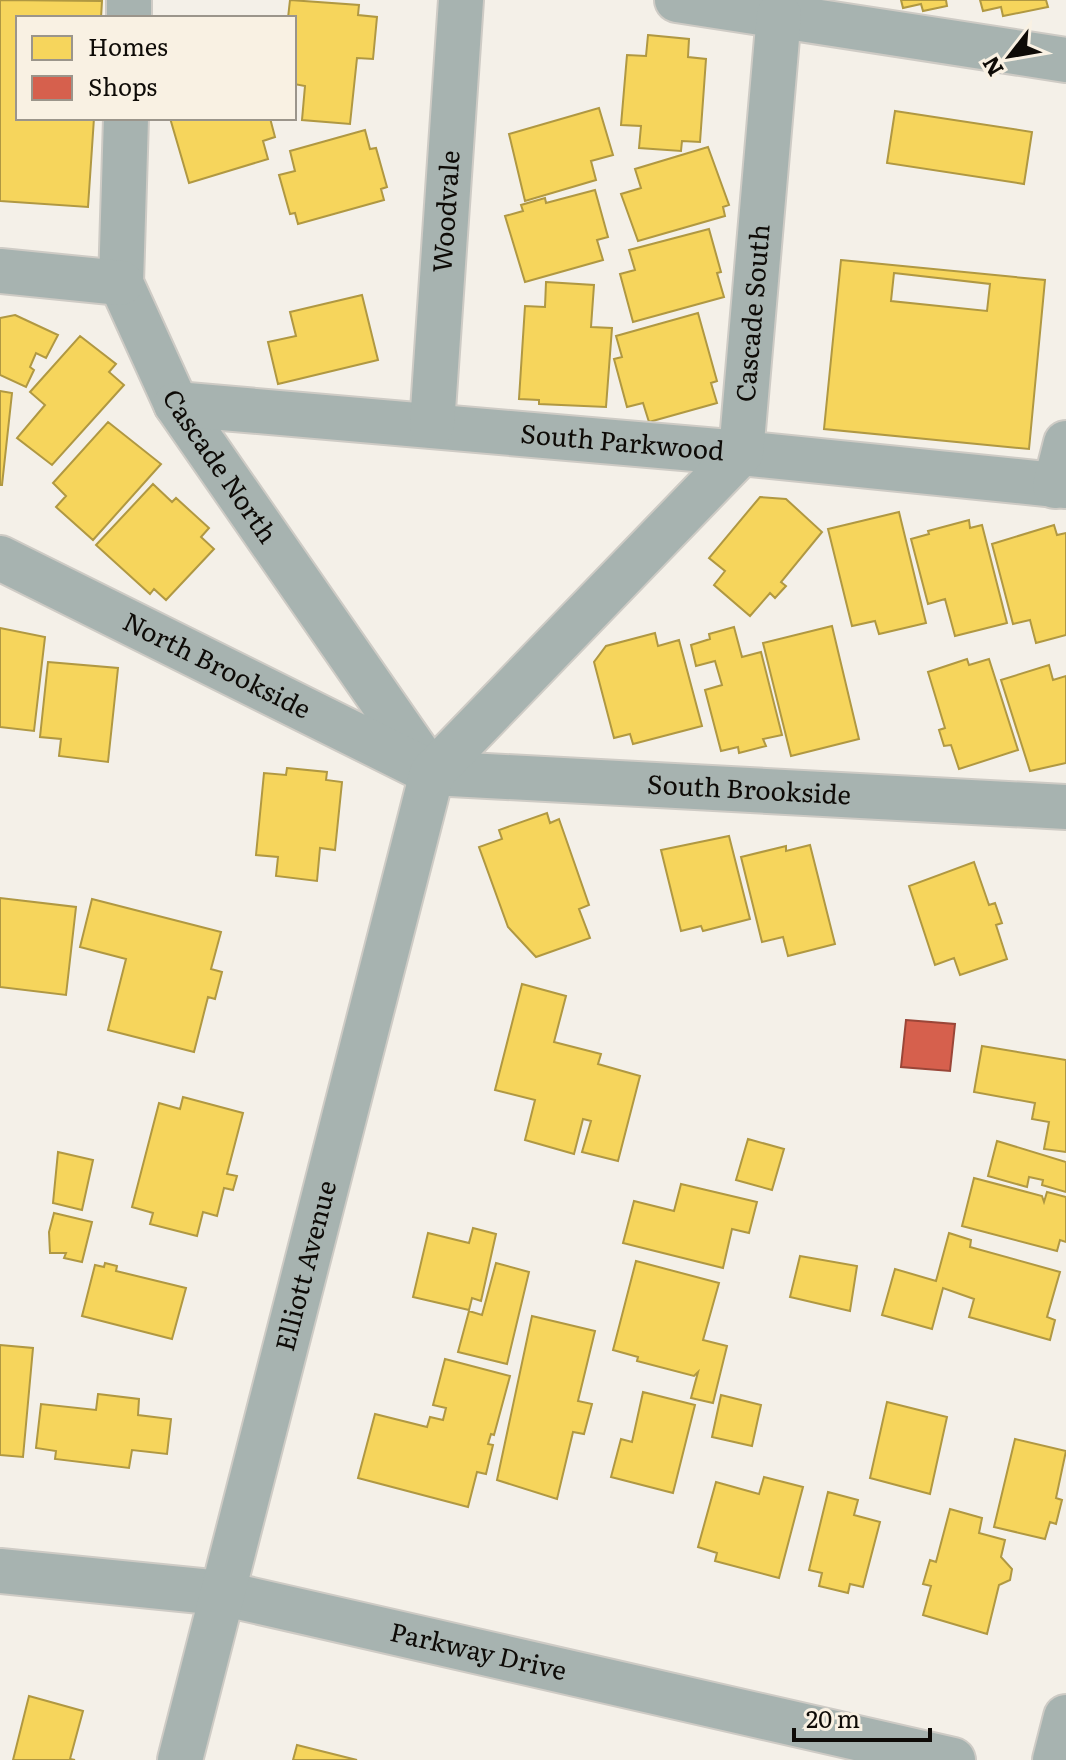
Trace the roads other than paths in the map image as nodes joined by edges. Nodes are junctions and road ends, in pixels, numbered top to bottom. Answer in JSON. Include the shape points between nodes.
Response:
{"nodes":[{"id":1,"x":461,"y":0,"type":"edge"},
{"id":2,"x":677,"y":0,"type":"edge"},
{"id":3,"x":779,"y":15,"type":"junction"},
{"id":4,"x":1066,"y":60,"type":"edge"},
{"id":5,"x":126,"y":120,"type":"edge"},
{"id":6,"x":0,"y":271,"type":"edge"},
{"id":7,"x":121,"y":283,"type":"junction"},
{"id":8,"x":176,"y":404,"type":"junction"},
{"id":9,"x":432,"y":425,"type":"junction"},
{"id":10,"x":1066,"y":443,"type":"edge"},
{"id":11,"x":741,"y":453,"type":"junction"},
{"id":12,"x":1060,"y":486,"type":"edge"},
{"id":13,"x":0,"y":558,"type":"edge"},
{"id":14,"x":432,"y":773,"type":"junction"},
{"id":15,"x":1066,"y":807,"type":"edge"},
{"id":16,"x":0,"y":1571,"type":"edge"},
{"id":17,"x":221,"y":1593,"type":"junction"},
{"id":18,"x":1066,"y":1717,"type":"edge"},
{"id":19,"x":180,"y":1760,"type":"edge"},
{"id":20,"x":953,"y":1760,"type":"edge"},
{"id":21,"x":1055,"y":1760,"type":"edge"}],
"edges":[{"from":1,"to":9,"type":"street","name":"Woodvale"},
{"from":2,"to":3,"type":"street"},
{"from":3,"to":4,"type":"street"},
{"from":3,"to":11,"type":"street","name":"Cascade South"},
{"from":5,"to":7,"type":"street","name":"Cascade North"},
{"from":6,"to":7,"type":"street"},
{"from":7,"to":8,"type":"street","name":"Cascade North"},
{"from":8,"to":9,"type":"street","name":"South Parkwood"},
{"from":8,"to":14,"type":"street","name":"Cascade North"},
{"from":9,"to":11,"type":"street","name":"South Parkwood"},
{"from":10,"to":12,"type":"street"},
{"from":11,"to":12,"type":"street","name":"South Parkwood"},
{"from":11,"to":14,"type":"street"},
{"from":13,"to":14,"type":"street","name":"North Brookside"},
{"from":14,"to":15,"type":"street","name":"South Brookside"},
{"from":14,"to":17,"type":"street","name":"Elliott Avenue"},
{"from":16,"to":17,"type":"street","name":"Parkway Drive"},
{"from":17,"to":19,"type":"street","name":"Elliott Avenue"},
{"from":17,"to":20,"type":"street","name":"Parkway Drive"},
{"from":18,"to":21,"type":"street"}]}
